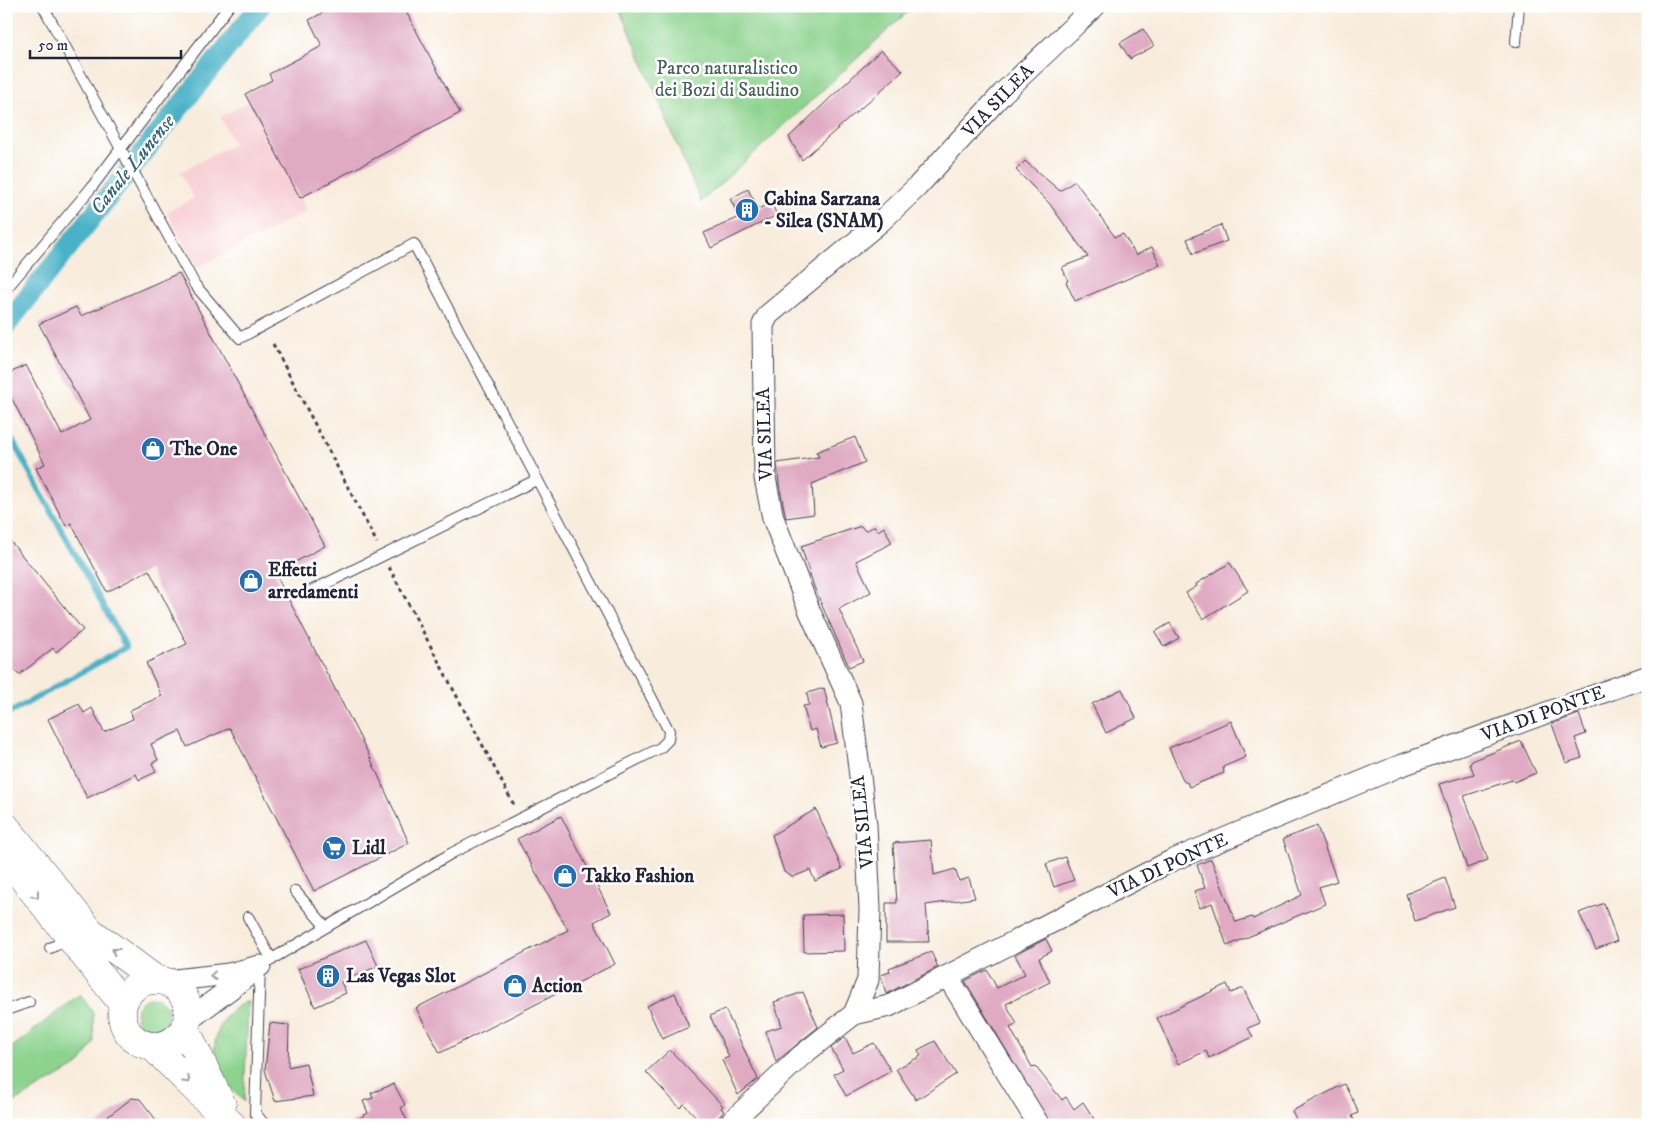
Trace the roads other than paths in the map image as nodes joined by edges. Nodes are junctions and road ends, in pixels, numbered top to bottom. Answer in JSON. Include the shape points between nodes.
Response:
{"nodes":[{"id":1,"x":43,"y":6,"type":"edge"},
{"id":2,"x":229,"y":6,"type":"edge"},
{"id":3,"x":1095,"y":6,"type":"edge"},
{"id":4,"x":1519,"y":6,"type":"edge"},
{"id":5,"x":1516,"y":42,"type":"dead end"},
{"id":6,"x":120,"y":148,"type":"junction"},
{"id":7,"x":6,"y":289,"type":"edge"},
{"id":8,"x":536,"y":480,"type":"junction"},
{"id":9,"x":311,"y":591,"type":"dead end"},
{"id":10,"x":1648,"y":676,"type":"edge"},
{"id":11,"x":6,"y":827,"type":"edge"},
{"id":12,"x":6,"y":857,"type":"edge"},
{"id":13,"x":295,"y":891,"type":"dead end"},
{"id":14,"x":248,"y":917,"type":"dead end"},
{"id":15,"x":325,"y":926,"type":"junction"},
{"id":16,"x":266,"y":963,"type":"junction"},
{"id":17,"x":948,"y":977,"type":"junction"},
{"id":18,"x":161,"y":980,"type":"junction"},
{"id":19,"x":29,"y":1002,"type":"dead end"},
{"id":20,"x":122,"y":1003,"type":"junction"},
{"id":21,"x":6,"y":1010,"type":"edge"},
{"id":22,"x":854,"y":1014,"type":"junction"},
{"id":23,"x":186,"y":1024,"type":"junction"},
{"id":24,"x":152,"y":1046,"type":"junction"},
{"id":25,"x":231,"y":1124,"type":"edge"},
{"id":26,"x":265,"y":1125,"type":"edge"},
{"id":27,"x":728,"y":1125,"type":"edge"},
{"id":28,"x":1039,"y":1125,"type":"edge"}],
"edges":[{"from":1,"to":6,"type":"lane"},
{"from":2,"to":6,"type":"lane"},
{"from":3,"to":22,"type":"street","name":"VIA SILEA","via":[[1003,93],[917,187],[880,222],[768,314],[763,324],[765,478],[774,518],[806,603],[850,703],[866,825],[870,909],[868,980]]},
{"from":4,"to":5,"type":"lane"},
{"from":6,"to":7,"type":"lane","via":[[91,188]]},
{"from":6,"to":8,"type":"lane","via":[[195,285],[240,338],[414,244]]},
{"from":8,"to":9,"type":"lane"},
{"from":8,"to":15,"type":"lane","via":[[669,731],[668,740],[660,748],[452,853]]},
{"from":10,"to":17,"type":"street","name":"VIA DI PONTE","via":[[1397,767],[1171,861]]},
{"from":18,"to":11,"type":"main road","one_way":true,"via":[[91,932]]},
{"from":12,"to":20,"type":"main road","one_way":true,"via":[[60,943]]},
{"from":13,"to":15,"type":"lane"},
{"from":14,"to":16,"type":"lane"},
{"from":15,"to":16,"type":"lane"},
{"from":16,"to":18,"type":"street","one_way":true,"via":[[229,974]]},
{"from":16,"to":23,"type":"street"},
{"from":16,"to":26,"type":"lane","via":[[255,1113]]},
{"from":17,"to":22,"type":"street","name":"VIA DI PONTE","via":[[888,1006]]},
{"from":17,"to":28,"type":"street"},
{"from":18,"to":20,"type":"main road","via":[[135,986]]},
{"from":18,"to":23,"type":"main road","via":[[182,993],[186,1001]]},
{"from":19,"to":21,"type":"lane"},
{"from":20,"to":24,"type":"main road","via":[[126,1030],[138,1042]]},
{"from":22,"to":27,"type":"street","name":"VIA DI PONTE","via":[[801,1056]]},
{"from":23,"to":24,"type":"main road","via":[[171,1042]]},
{"from":23,"to":25,"type":"main road"},
{"from":24,"to":25,"type":"main road","one_way":true}]}
